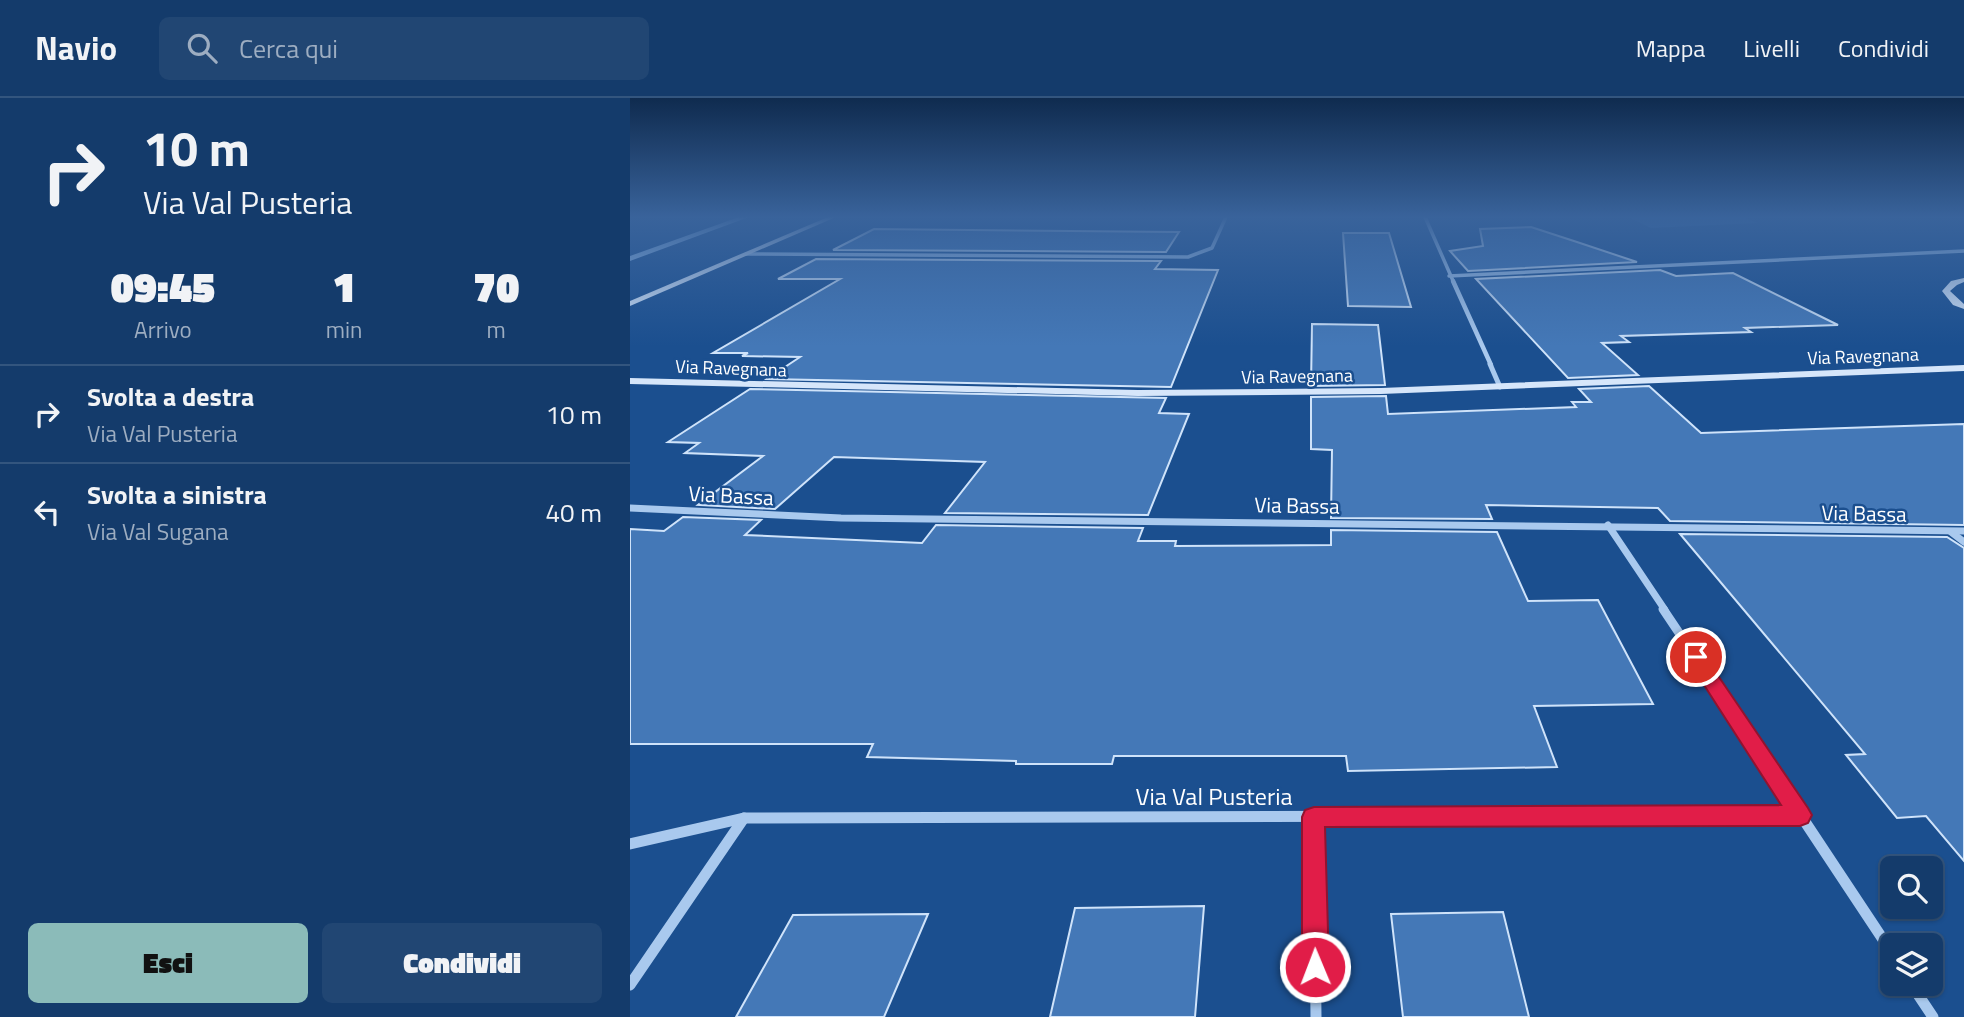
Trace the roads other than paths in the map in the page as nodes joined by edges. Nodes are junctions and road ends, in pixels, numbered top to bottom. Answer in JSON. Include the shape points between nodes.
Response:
{"nodes":[{"id":1,"x":732,"y":260,"type":"edge"},
{"id":2,"x":1442,"y":260,"type":"edge"},
{"id":3,"x":1781,"y":260,"type":"edge"},
{"id":4,"x":1449,"y":276,"type":"junction"},
{"id":5,"x":1964,"y":280,"type":"edge"},
{"id":6,"x":630,"y":304,"type":"edge"},
{"id":7,"x":1964,"y":307,"type":"edge"},
{"id":8,"x":1964,"y":366,"type":"edge"},
{"id":9,"x":630,"y":381,"type":"edge"},
{"id":10,"x":1500,"y":387,"type":"junction"},
{"id":11,"x":630,"y":508,"type":"edge"},
{"id":12,"x":1608,"y":525,"type":"junction"},
{"id":13,"x":1964,"y":531,"type":"edge"},
{"id":14,"x":1951,"y":532,"type":"junction"},
{"id":15,"x":1964,"y":542,"type":"edge"},
{"id":16,"x":1800,"y":815,"type":"junction"},
{"id":17,"x":1314,"y":817,"type":"junction"},
{"id":18,"x":744,"y":818,"type":"junction"},
{"id":19,"x":630,"y":844,"type":"edge"},
{"id":20,"x":1880,"y":935,"type":"edge"},
{"id":21,"x":630,"y":985,"type":"edge"},
{"id":22,"x":1919,"y":996,"type":"edge"},
{"id":23,"x":1316,"y":1017,"type":"edge"},
{"id":24,"x":1933,"y":1017,"type":"edge"}],
"edges":[{"from":1,"to":6,"type":"street"},
{"from":2,"to":4,"type":"street"},
{"from":3,"to":4,"type":"street"},
{"from":4,"to":10,"type":"street"},
{"from":5,"to":7,"type":"street","via":[[1946,291]]},
{"from":8,"to":10,"type":"street","name":"Via Ravegnana"},
{"from":9,"to":10,"type":"street","name":"Via Ravegnana","via":[[1138,393]]},
{"from":11,"to":12,"type":"street","name":"Via Bassa","via":[[841,518]]},
{"from":12,"to":14,"type":"street","name":"Via Bassa"},
{"from":12,"to":16,"type":"street"},
{"from":13,"to":14,"type":"street","name":"Via Bassa"},
{"from":14,"to":15,"type":"street"},
{"from":16,"to":17,"type":"street","name":"Via Val Pusteria"},
{"from":16,"to":20,"type":"street"},
{"from":17,"to":18,"type":"street","name":"Via Val Pusteria"},
{"from":17,"to":23,"type":"street"},
{"from":18,"to":19,"type":"street","name":"Via Val Pusteria"},
{"from":18,"to":21,"type":"street"},
{"from":22,"to":24,"type":"street"}]}
